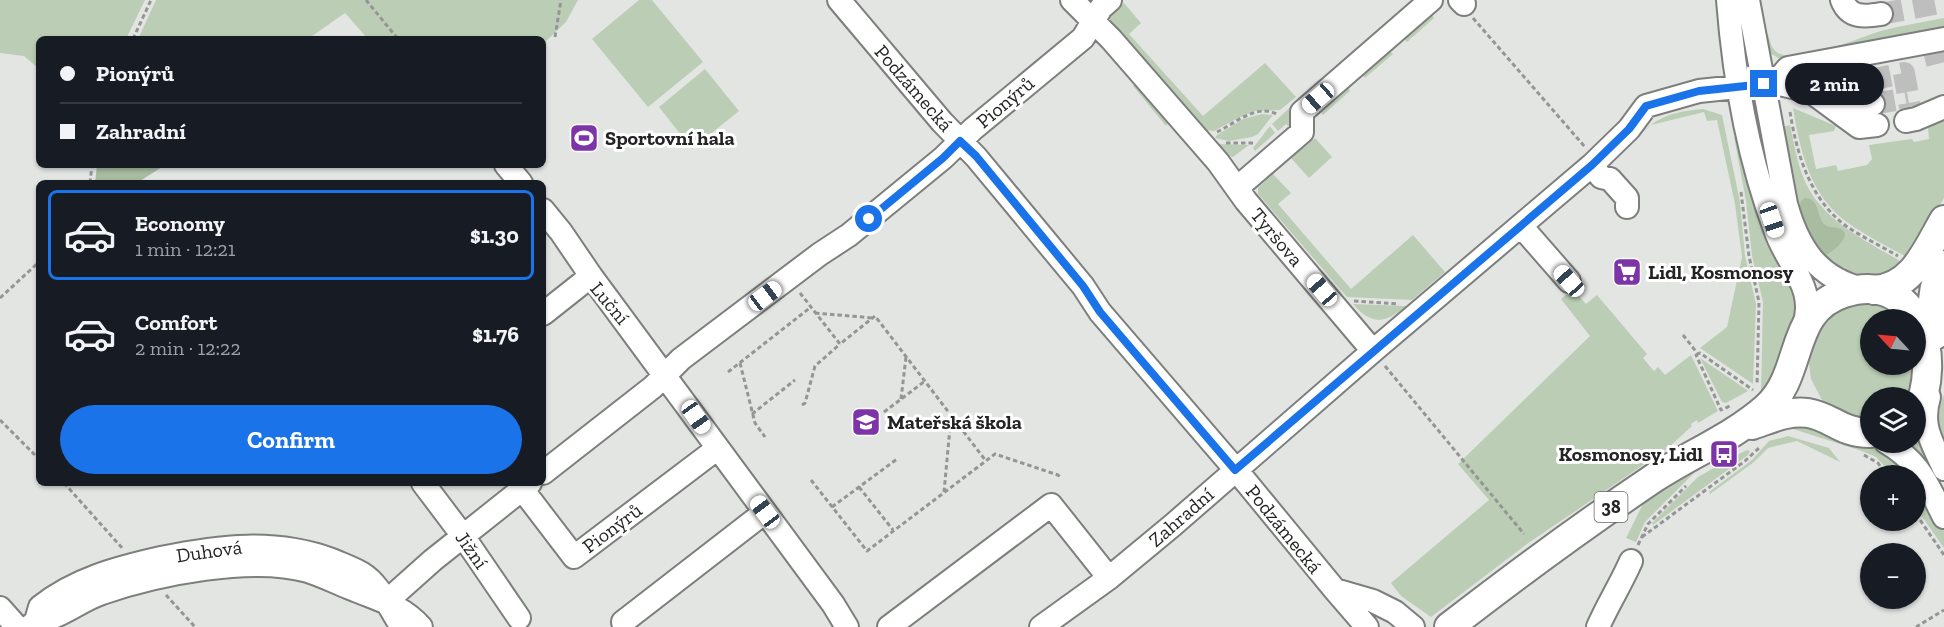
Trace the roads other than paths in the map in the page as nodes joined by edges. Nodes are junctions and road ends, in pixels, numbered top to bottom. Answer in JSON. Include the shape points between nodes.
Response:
{"nodes":[{"id":1,"x":839,"y":0,"type":"edge"},
{"id":2,"x":1072,"y":0,"type":"edge"},
{"id":3,"x":1110,"y":0,"type":"edge"},
{"id":4,"x":1431,"y":0,"type":"edge"},
{"id":5,"x":1728,"y":0,"type":"edge"},
{"id":6,"x":1748,"y":0,"type":"edge"},
{"id":7,"x":1842,"y":0,"type":"edge"},
{"id":8,"x":1881,"y":14,"type":"tunnel mouth"},
{"id":9,"x":1093,"y":22,"type":"junction"},
{"id":10,"x":1944,"y":39,"type":"tunnel mouth"},
{"id":11,"x":1896,"y":49,"type":"junction"},
{"id":12,"x":1924,"y":56,"type":"tunnel mouth"},
{"id":13,"x":1869,"y":80,"type":"tunnel mouth"},
{"id":14,"x":1770,"y":83,"type":"junction"},
{"id":15,"x":1738,"y":87,"type":"junction"},
{"id":16,"x":1810,"y":91,"type":"junction"},
{"id":17,"x":1944,"y":107,"type":"edge"},
{"id":18,"x":1875,"y":114,"type":"tunnel mouth"},
{"id":19,"x":1911,"y":116,"type":"tunnel mouth"},
{"id":20,"x":960,"y":141,"type":"junction"},
{"id":21,"x":1594,"y":165,"type":"junction"},
{"id":22,"x":509,"y":168,"type":"edge"},
{"id":23,"x":519,"y":180,"type":"edge"},
{"id":24,"x":1237,"y":188,"type":"junction"},
{"id":25,"x":1630,"y":211,"type":"dead end"},
{"id":26,"x":546,"y":214,"type":"edge"},
{"id":27,"x":1944,"y":220,"type":"edge"},
{"id":28,"x":1521,"y":226,"type":"junction"},
{"id":29,"x":1944,"y":265,"type":"edge"},
{"id":30,"x":591,"y":276,"type":"junction"},
{"id":31,"x":1569,"y":281,"type":"dead end"},
{"id":32,"x":1869,"y":290,"type":"junction"},
{"id":33,"x":546,"y":312,"type":"edge"},
{"id":34,"x":1800,"y":340,"type":"junction"},
{"id":35,"x":1936,"y":340,"type":"junction"},
{"id":36,"x":1373,"y":351,"type":"junction"},
{"id":37,"x":666,"y":375,"type":"junction"},
{"id":38,"x":1931,"y":393,"type":"edge"},
{"id":39,"x":1727,"y":421,"type":"junction"},
{"id":40,"x":1828,"y":421,"type":"junction"},
{"id":41,"x":1860,"y":433,"type":"edge"},
{"id":42,"x":718,"y":448,"type":"junction"},
{"id":43,"x":1902,"y":453,"type":"edge"},
{"id":44,"x":1944,"y":469,"type":"edge"},
{"id":45,"x":1235,"y":470,"type":"junction"},
{"id":46,"x":546,"y":471,"type":"edge"},
{"id":47,"x":425,"y":486,"type":"edge"},
{"id":48,"x":526,"y":486,"type":"edge"},
{"id":49,"x":765,"y":512,"type":"junction"},
{"id":50,"x":1944,"y":517,"type":"edge"},
{"id":51,"x":463,"y":536,"type":"junction"},
{"id":52,"x":1631,"y":561,"type":"road end"},
{"id":53,"x":128,"y":572,"type":"junction"},
{"id":54,"x":1109,"y":578,"type":"junction"},
{"id":55,"x":1335,"y":590,"type":"junction"},
{"id":56,"x":387,"y":601,"type":"junction"},
{"id":57,"x":0,"y":608,"type":"edge"},
{"id":58,"x":519,"y":618,"type":"dead end"},
{"id":59,"x":623,"y":622,"type":"dead end"},
{"id":60,"x":27,"y":625,"type":"edge"},
{"id":61,"x":1411,"y":625,"type":"edge"},
{"id":62,"x":402,"y":627,"type":"edge"},
{"id":63,"x":421,"y":627,"type":"edge"},
{"id":64,"x":847,"y":627,"type":"edge"},
{"id":65,"x":889,"y":627,"type":"edge"},
{"id":66,"x":1041,"y":627,"type":"edge"},
{"id":67,"x":1367,"y":627,"type":"edge"},
{"id":68,"x":1449,"y":627,"type":"edge"},
{"id":69,"x":1598,"y":627,"type":"edge"}],
"edges":[{"from":1,"to":20,"type":"street","name":"Podzámecká"},
{"from":2,"to":9,"type":"street","name":"Tyršova"},
{"from":3,"to":9,"type":"street","name":"Pionýrů"},
{"from":4,"to":24,"type":"street","via":[[1302,112],[1302,132]]},
{"from":5,"to":15,"type":"street"},
{"from":6,"to":14,"type":"street"},
{"from":7,"to":8,"type":"street","via":[[1851,13],[1864,17]]},
{"from":9,"to":20,"type":"street","name":"Pionýrů","via":[[1083,38]]},
{"from":9,"to":24,"type":"street","name":"Tyršova"},
{"from":10,"to":11,"type":"street"},
{"from":11,"to":12,"type":"street","via":[[1907,59]]},
{"from":11,"to":14,"type":"street","via":[[1788,68]]},
{"from":13,"to":16,"type":"street"},
{"from":14,"to":15,"type":"street","name":"Zahradní"},
{"from":14,"to":16,"type":"street"},
{"from":14,"to":32,"type":"street","via":[[1786,204],[1799,241],[1822,269]]},
{"from":15,"to":21,"type":"street","name":"Zahradní","via":[[1699,91],[1646,106]]},
{"from":15,"to":34,"type":"street","via":[[1772,220],[1806,294],[1808,311]]},
{"from":16,"to":18,"type":"street","via":[[1859,127]]},
{"from":17,"to":19,"type":"street"},
{"from":20,"to":37,"type":"street","name":"Pionýrů","via":[[849,235],[681,359]]},
{"from":20,"to":45,"type":"street","name":"Podzámecká"},
{"from":21,"to":25,"type":"street","via":[[1601,187],[1617,205]]},
{"from":21,"to":28,"type":"street","name":"Zahradní"},
{"from":22,"to":23,"type":"street"},
{"from":24,"to":36,"type":"street","name":"Tyršova"},
{"from":26,"to":30,"type":"street"},
{"from":27,"to":32,"type":"main road","via":[[1910,275],[1894,286]]},
{"from":28,"to":31,"type":"street"},
{"from":28,"to":36,"type":"street","name":"Zahradní"},
{"from":29,"to":35,"type":"main road","via":[[1933,294]]},
{"from":30,"to":33,"type":"street","name":"Luční"},
{"from":30,"to":37,"type":"street","name":"Luční"},
{"from":32,"to":34,"type":"main road","via":[[1846,293],[1828,301],[1814,313]]},
{"from":32,"to":35,"type":"main road","via":[[1895,295],[1913,306]]},
{"from":34,"to":39,"type":"main road","via":[[1788,378],[1774,400],[1760,401]]},
{"from":34,"to":40,"type":"main road","number":"38","via":[[1796,371],[1802,391]]},
{"from":35,"to":38,"type":"main road","via":[[1939,366]]},
{"from":36,"to":45,"type":"street","name":"Zahradní"},
{"from":37,"to":42,"type":"street"},
{"from":37,"to":46,"type":"street","name":"Pionýrů"},
{"from":38,"to":44,"type":"street","via":[[1926,426]]},
{"from":39,"to":40,"type":"main road","number":"38","via":[[1796,413]]},
{"from":39,"to":68,"type":"main road","number":"38","via":[[1691,455],[1613,506]]},
{"from":40,"to":41,"type":"main road","number":"38"},
{"from":42,"to":48,"type":"street","name":"Pionýrů","via":[[574,557]]},
{"from":42,"to":49,"type":"street"},
{"from":43,"to":50,"type":"street","via":[[1919,469]]},
{"from":45,"to":54,"type":"street","name":"Zahradní"},
{"from":45,"to":55,"type":"street","name":"Podzámecká"},
{"from":47,"to":51,"type":"street","name":"Jižní"},
{"from":48,"to":51,"type":"street","name":"Pionýrů"},
{"from":49,"to":59,"type":"street"},
{"from":49,"to":64,"type":"street"},
{"from":51,"to":56,"type":"street","name":"Pionýrů"},
{"from":51,"to":58,"type":"street","name":"Jižní"},
{"from":52,"to":69,"type":"street"},
{"from":53,"to":56,"type":"street","name":"Duhová","via":[[152,580],[228,566],[281,566],[308,571]]},
{"from":53,"to":56,"type":"street","name":"Duhová","via":[[223,547],[291,548],[361,573]]},
{"from":53,"to":60,"type":"street","name":"Duhová","via":[[94,576],[51,598]]},
{"from":54,"to":65,"type":"street","via":[[1052,505]]},
{"from":54,"to":66,"type":"street","name":"Zahradní"},
{"from":55,"to":61,"type":"street","name":"Podzámecká","via":[[1373,601]]},
{"from":55,"to":67,"type":"street","name":"Podzámecká"},
{"from":56,"to":62,"type":"street","name":"Duhová"},
{"from":56,"to":63,"type":"street","name":"Duhová","via":[[408,613]]},
{"from":57,"to":60,"type":"street"}]}
